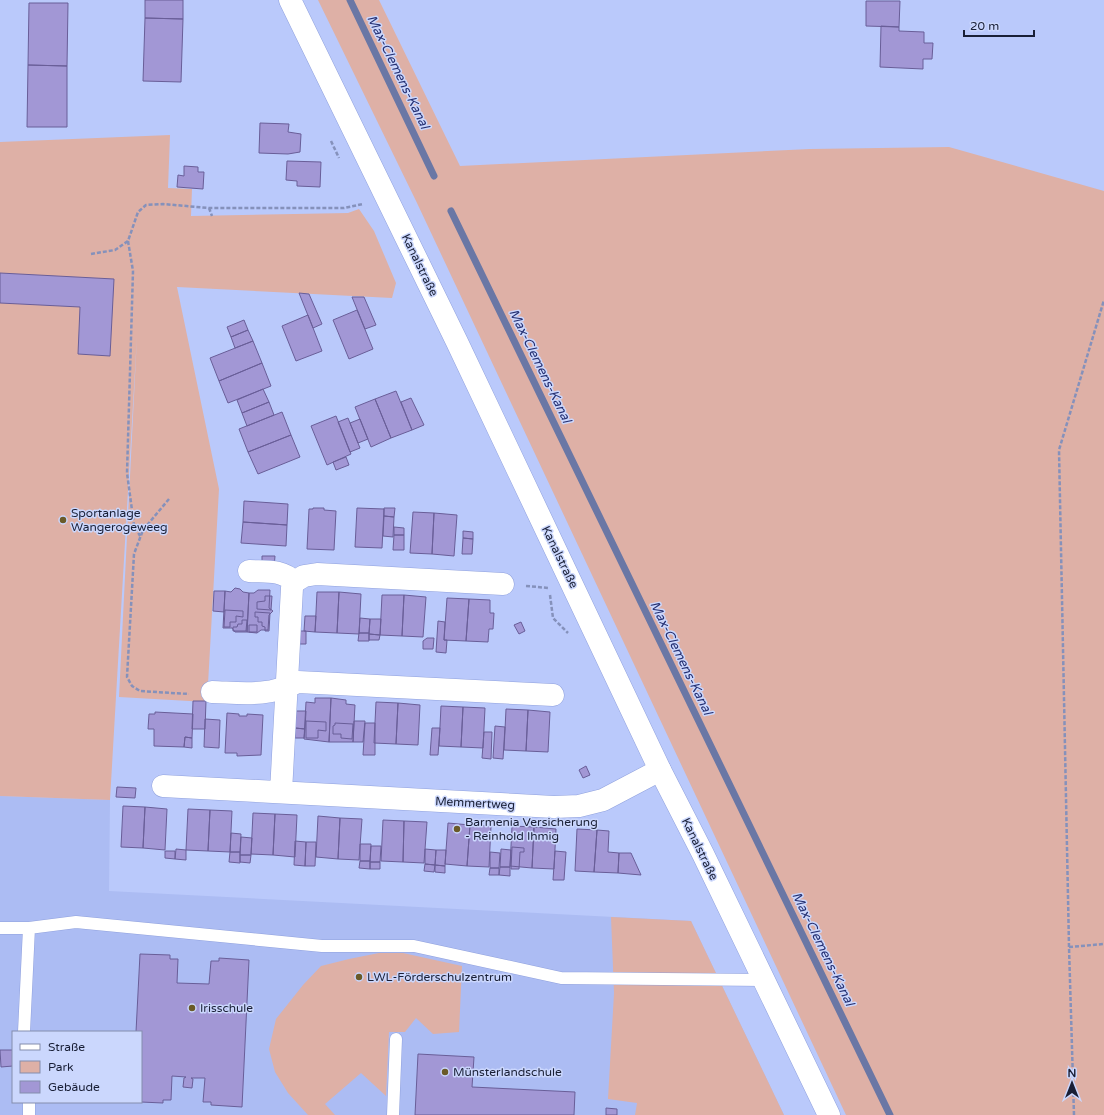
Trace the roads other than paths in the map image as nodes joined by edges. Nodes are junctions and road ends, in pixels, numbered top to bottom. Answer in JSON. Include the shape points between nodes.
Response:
{"nodes":[{"id":1,"x":290,"y":0,"type":"edge"},
{"id":2,"x":249,"y":571,"type":"dead end"},
{"id":3,"x":294,"y":582,"type":"junction"},
{"id":4,"x":503,"y":584,"type":"dead end"},
{"id":5,"x":286,"y":688,"type":"junction"},
{"id":6,"x":212,"y":692,"type":"road end"},
{"id":7,"x":553,"y":695,"type":"dead end"},
{"id":8,"x":660,"y":770,"type":"junction"},
{"id":9,"x":163,"y":786,"type":"dead end"},
{"id":10,"x":281,"y":792,"type":"junction"},
{"id":11,"x":0,"y":928,"type":"edge"},
{"id":12,"x":29,"y":928,"type":"junction"},
{"id":13,"x":764,"y":980,"type":"junction"},
{"id":14,"x":24,"y":1031,"type":"edge"},
{"id":15,"x":396,"y":1039,"type":"dead end"},
{"id":16,"x":29,"y":1103,"type":"edge"},
{"id":17,"x":29,"y":1115,"type":"edge"},
{"id":18,"x":393,"y":1115,"type":"edge"},
{"id":19,"x":829,"y":1115,"type":"edge"}],
"edges":[{"from":1,"to":8,"type":"street","name":"Kanalstraße","via":[[461,349]]},
{"from":2,"to":3,"type":"street","via":[[279,573],[288,576]]},
{"from":3,"to":4,"type":"street","via":[[304,576],[317,574]]},
{"from":3,"to":5,"type":"street"},
{"from":5,"to":6,"type":"street","via":[[258,694]]},
{"from":5,"to":7,"type":"street","via":[[298,682]]},
{"from":5,"to":10,"type":"street"},
{"from":8,"to":10,"type":"street","name":"Memmertweg","via":[[603,800],[579,806],[554,807]]},
{"from":8,"to":13,"type":"street","name":"Kanalstraße"},
{"from":9,"to":10,"type":"street","name":"Memmertweg"},
{"from":11,"to":12,"type":"lane"},
{"from":12,"to":13,"type":"lane","via":[[76,922],[322,946],[414,946],[561,978]]},
{"from":12,"to":14,"type":"lane"},
{"from":13,"to":19,"type":"street","name":"Kanalstraße"},
{"from":15,"to":18,"type":"lane"},
{"from":16,"to":17,"type":"lane"}]}
